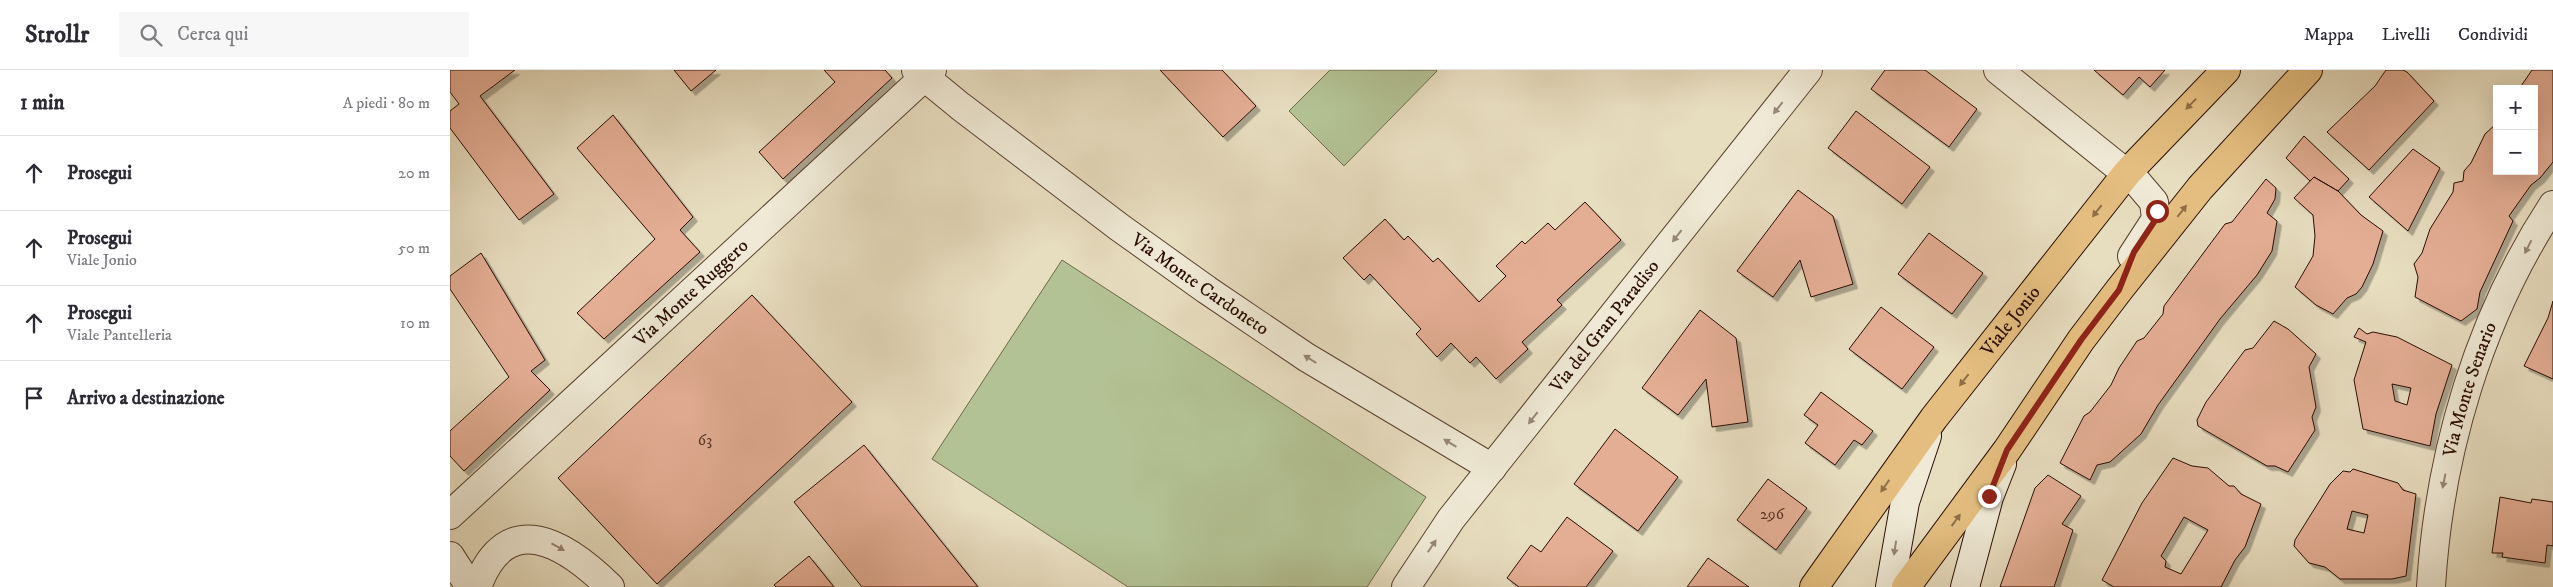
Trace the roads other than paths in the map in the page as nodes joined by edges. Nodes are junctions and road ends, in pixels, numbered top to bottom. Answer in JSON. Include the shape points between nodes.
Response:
{"nodes":[{"id":1,"x":1808,"y":70,"type":"edge"},
{"id":2,"x":1998,"y":70,"type":"edge"},
{"id":3,"x":2226,"y":70,"type":"edge"},
{"id":4,"x":2308,"y":70,"type":"edge"},
{"id":5,"x":924,"y":73,"type":"edge"},
{"id":6,"x":2127,"y":173,"type":"junction"},
{"id":7,"x":2553,"y":205,"type":"edge"},
{"id":8,"x":2119,"y":290,"type":"junction"},
{"id":9,"x":1934,"y":418,"type":"junction"},
{"id":10,"x":2007,"y":450,"type":"junction"},
{"id":11,"x":1492,"y":468,"type":"junction"},
{"id":12,"x":450,"y":515,"type":"edge"},
{"id":13,"x":450,"y":556,"type":"edge"},
{"id":14,"x":470,"y":587,"type":"edge"},
{"id":15,"x":477,"y":587,"type":"edge"},
{"id":16,"x":610,"y":587,"type":"edge"},
{"id":17,"x":1406,"y":587,"type":"edge"},
{"id":18,"x":1814,"y":587,"type":"edge"},
{"id":19,"x":1890,"y":587,"type":"edge"},
{"id":20,"x":1906,"y":587,"type":"edge"},
{"id":21,"x":1965,"y":587,"type":"edge"},
{"id":22,"x":2431,"y":587,"type":"edge"}],
"edges":[{"from":1,"to":11,"type":"street","name":"Via del Gran Paradiso","one_way":true},
{"from":2,"to":6,"type":"street"},
{"from":3,"to":6,"type":"main road","name":"Viale Jonio","one_way":true},
{"from":8,"to":4,"type":"main road","one_way":true,"via":[[2200,188]]},
{"from":11,"to":5,"type":"street","name":"Via Monte Cardoneto","one_way":true,"via":[[1306,357],[1207,290],[1119,227]]},
{"from":5,"to":12,"type":"street","name":"Via Monte Ruggero"},
{"from":6,"to":8,"type":"street","via":[[2154,202],[2156,219],[2134,252]]},
{"from":6,"to":9,"type":"main road","name":"Viale Jonio","one_way":true},
{"from":7,"to":22,"type":"street","name":"Via Monte Senario","one_way":true,"via":[[2503,297],[2467,387],[2436,523]]},
{"from":8,"to":10,"type":"main road"},
{"from":9,"to":18,"type":"main road","name":"Viale Jonio","one_way":true},
{"from":9,"to":19,"type":"street","one_way":true,"via":[[1918,456],[1905,502]]},
{"from":20,"to":10,"type":"main road","one_way":true},
{"from":10,"to":21,"type":"street","via":[[1989,496]]},
{"from":17,"to":11,"type":"street","name":"Via del Gran Paradiso","one_way":true,"via":[[1451,519]]},
{"from":13,"to":14,"type":"street"},
{"from":15,"to":16,"type":"street","one_way":true,"via":[[490,562],[511,544],[531,539],[551,543],[580,561]]}]}
